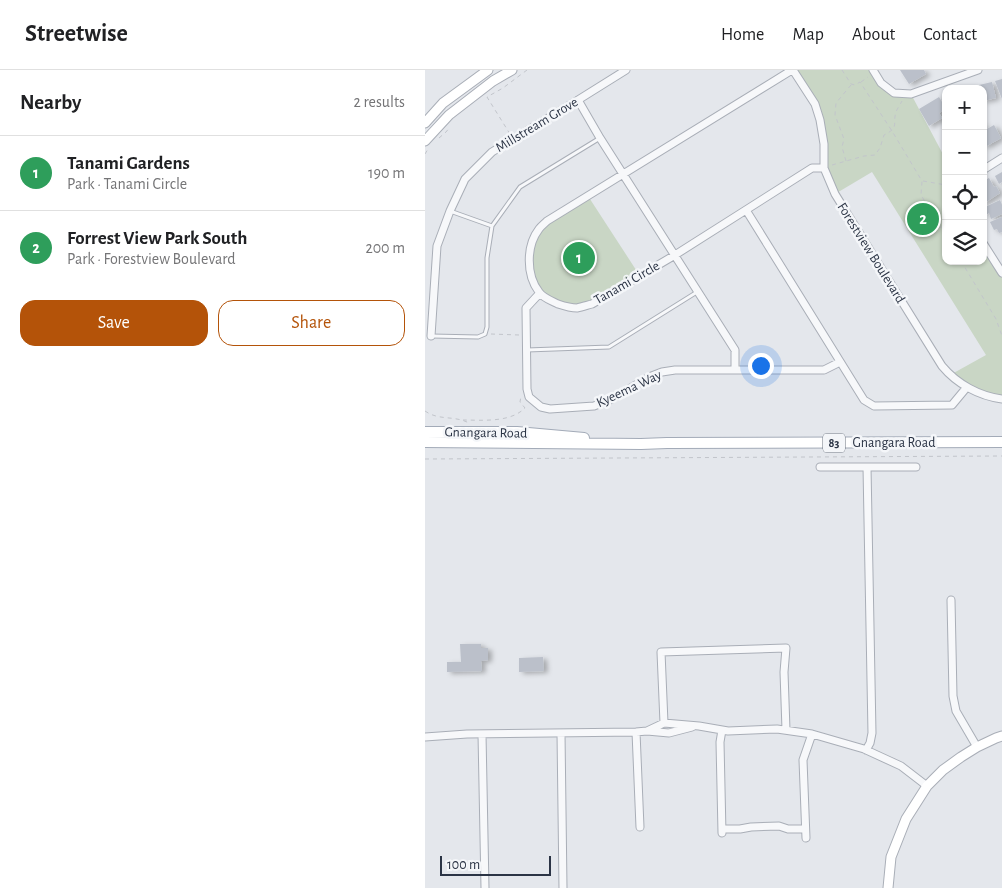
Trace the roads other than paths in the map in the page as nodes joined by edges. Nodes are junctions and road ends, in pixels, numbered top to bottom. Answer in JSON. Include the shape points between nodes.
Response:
{"nodes":[{"id":1,"x":488,"y":70,"type":"edge"},
{"id":2,"x":512,"y":70,"type":"edge"},
{"id":3,"x":626,"y":70,"type":"edge"},
{"id":4,"x":792,"y":70,"type":"edge"},
{"id":5,"x":978,"y":70,"type":"edge"},
{"id":6,"x":874,"y":71,"type":"edge"},
{"id":7,"x":578,"y":100,"type":"junction"},
{"id":8,"x":425,"y":122,"type":"edge"},
{"id":9,"x":600,"y":138,"type":"junction"},
{"id":10,"x":425,"y":141,"type":"edge"},
{"id":11,"x":1002,"y":158,"type":"edge"},
{"id":12,"x":987,"y":167,"type":"edge"},
{"id":13,"x":824,"y":168,"type":"junction"},
{"id":14,"x":624,"y":174,"type":"junction"},
{"id":15,"x":746,"y":210,"type":"junction"},
{"id":16,"x":450,"y":211,"type":"junction"},
{"id":17,"x":492,"y":226,"type":"junction"},
{"id":18,"x":987,"y":249,"type":"edge"},
{"id":19,"x":675,"y":255,"type":"junction"},
{"id":20,"x":1002,"y":273,"type":"edge"},
{"id":21,"x":698,"y":291,"type":"junction"},
{"id":22,"x":539,"y":294,"type":"junction"},
{"id":23,"x":431,"y":336,"type":"joint"},
{"id":24,"x":526,"y":350,"type":"junction"},
{"id":25,"x":840,"y":362,"type":"junction"},
{"id":26,"x":735,"y":370,"type":"junction"},
{"id":27,"x":967,"y":387,"type":"junction"},
{"id":28,"x":1002,"y":399,"type":"edge"},
{"id":29,"x":425,"y":432,"type":"edge"},
{"id":30,"x":425,"y":442,"type":"edge"},
{"id":31,"x":1002,"y":442,"type":"edge"},
{"id":32,"x":667,"y":443,"type":"junction"},
{"id":33,"x":820,"y":467,"type":"dead end"},
{"id":34,"x":867,"y":467,"type":"junction"},
{"id":35,"x":916,"y":467,"type":"dead end"},
{"id":36,"x":951,"y":600,"type":"dead end"},
{"id":37,"x":664,"y":723,"type":"junction"},
{"id":38,"x":699,"y":726,"type":"junction"},
{"id":39,"x":721,"y":730,"type":"junction"},
{"id":40,"x":786,"y":730,"type":"junction"},
{"id":41,"x":647,"y":731,"type":"junction"},
{"id":42,"x":636,"y":732,"type":"junction"},
{"id":43,"x":425,"y":733,"type":"edge"},
{"id":44,"x":561,"y":733,"type":"junction"},
{"id":45,"x":482,"y":734,"type":"junction"},
{"id":46,"x":812,"y":734,"type":"junction"},
{"id":47,"x":441,"y":736,"type":"junction"},
{"id":48,"x":1002,"y":736,"type":"edge"},
{"id":49,"x":425,"y":737,"type":"edge"},
{"id":50,"x":977,"y":747,"type":"junction"},
{"id":51,"x":866,"y":750,"type":"junction"},
{"id":52,"x":927,"y":786,"type":"junction"},
{"id":53,"x":640,"y":827,"type":"dead end"},
{"id":54,"x":805,"y":829,"type":"junction"},
{"id":55,"x":806,"y":838,"type":"dead end"},
{"id":56,"x":485,"y":888,"type":"edge"},
{"id":57,"x":563,"y":888,"type":"edge"},
{"id":58,"x":888,"y":888,"type":"edge"}],
"edges":[{"from":1,"to":8,"type":"street","via":[[443,103]]},
{"from":2,"to":10,"type":"street","via":[[449,115]]},
{"from":3,"to":7,"type":"street","name":"Millstream Grove"},
{"from":4,"to":13,"type":"street","name":"Forestview Boulevard","via":[[815,104],[820,120]]},
{"from":4,"to":14,"type":"street"},
{"from":5,"to":6,"type":"street","via":[[911,94],[894,92],[881,83]]},
{"from":7,"to":9,"type":"street"},
{"from":7,"to":16,"type":"street","name":"Millstream Grove","via":[[492,152],[465,179]]},
{"from":9,"to":14,"type":"street"},
{"from":9,"to":17,"type":"lane","via":[[520,187]]},
{"from":11,"to":12,"type":"street"},
{"from":13,"to":15,"type":"street","name":"Tanami Circle","via":[[812,168]]},
{"from":13,"to":27,"type":"street","name":"Forestview Boulevard","via":[[835,194],[942,366]]},
{"from":14,"to":19,"type":"street"},
{"from":14,"to":22,"type":"street","via":[[539,229],[532,244],[529,265]]},
{"from":15,"to":19,"type":"street","name":"Tanami Circle"},
{"from":15,"to":25,"type":"street"},
{"from":16,"to":17,"type":"lane"},
{"from":16,"to":23,"type":"street","name":"Millstream Grove","via":[[437,246]]},
{"from":17,"to":23,"type":"lane","via":[[487,258],[485,334]]},
{"from":18,"to":20,"type":"street"},
{"from":19,"to":21,"type":"street"},
{"from":19,"to":22,"type":"street","name":"Tanami Circle","via":[[592,304],[578,308],[565,306]]},
{"from":21,"to":24,"type":"lane","via":[[609,347]]},
{"from":21,"to":26,"type":"street","via":[[735,350]]},
{"from":22,"to":24,"type":"street","via":[[526,308]]},
{"from":24,"to":26,"type":"street","name":"Kyeema Way","via":[[529,397],[541,407],[550,409],[594,406],[662,372]]},
{"from":25,"to":26,"type":"street","name":"Kyeema Way","via":[[823,370]]},
{"from":25,"to":27,"type":"street","via":[[864,400],[874,406],[952,405]]},
{"from":27,"to":28,"type":"street","name":"Forestview Boulevard"},
{"from":29,"to":32,"type":"main road","name":"Gnangara Road","number":"83","via":[[517,432]]},
{"from":30,"to":32,"type":"main road","name":"Gnangara Road","number":"83"},
{"from":31,"to":32,"type":"main road","name":"Gnangara Road","number":"83"},
{"from":33,"to":34,"type":"street"},
{"from":34,"to":35,"type":"street"},
{"from":34,"to":51,"type":"street","via":[[871,732]]},
{"from":36,"to":50,"type":"street","via":[[954,704]]},
{"from":37,"to":38,"type":"street"},
{"from":37,"to":40,"type":"street","via":[[661,652],[786,648]]},
{"from":37,"to":41,"type":"street"},
{"from":38,"to":39,"type":"street"},
{"from":38,"to":41,"type":"street","via":[[669,732]]},
{"from":39,"to":40,"type":"street"},
{"from":39,"to":54,"type":"street","via":[[722,831],[779,826]]},
{"from":40,"to":46,"type":"street"},
{"from":41,"to":42,"type":"street"},
{"from":42,"to":44,"type":"street"},
{"from":42,"to":53,"type":"street"},
{"from":43,"to":47,"type":"street"},
{"from":44,"to":45,"type":"street"},
{"from":44,"to":57,"type":"street"},
{"from":45,"to":47,"type":"street"},
{"from":45,"to":56,"type":"street"},
{"from":46,"to":51,"type":"street"},
{"from":46,"to":54,"type":"street","via":[[803,760]]},
{"from":47,"to":49,"type":"street"},
{"from":48,"to":50,"type":"street"},
{"from":50,"to":52,"type":"street","via":[[943,770]]},
{"from":51,"to":52,"type":"street","via":[[901,766]]},
{"from":52,"to":58,"type":"street","via":[[906,819],[891,857]]},
{"from":54,"to":55,"type":"street"}]}
